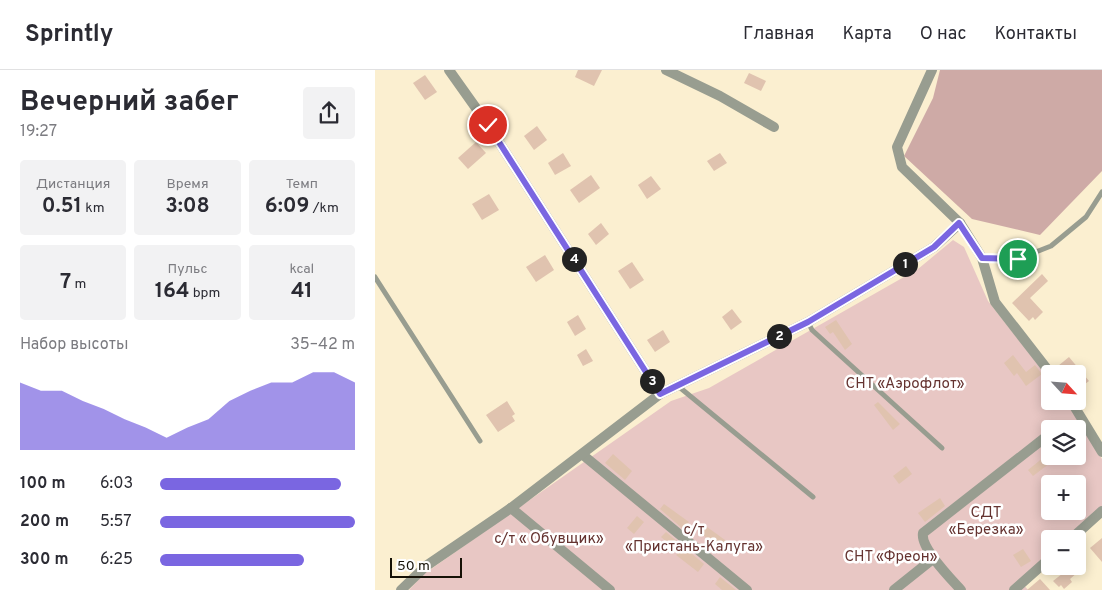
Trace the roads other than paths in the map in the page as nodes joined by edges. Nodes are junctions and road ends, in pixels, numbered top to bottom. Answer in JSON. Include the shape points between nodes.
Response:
{"nodes":[{"id":1,"x":449,"y":70,"type":"edge"},
{"id":2,"x":666,"y":70,"type":"edge"},
{"id":3,"x":932,"y":70,"type":"edge"},
{"id":4,"x":774,"y":127,"type":"dead end"},
{"id":5,"x":1102,"y":192,"type":"edge"},
{"id":6,"x":959,"y":223,"type":"junction"},
{"id":7,"x":982,"y":258,"type":"junction"},
{"id":8,"x":375,"y":277,"type":"edge"},
{"id":9,"x":808,"y":322,"type":"junction"},
{"id":10,"x":1044,"y":365,"type":"edge"},
{"id":11,"x":678,"y":386,"type":"junction"},
{"id":12,"x":660,"y":394,"type":"junction"},
{"id":13,"x":1076,"y":410,"type":"edge"},
{"id":14,"x":480,"y":440,"type":"dead end"},
{"id":15,"x":1041,"y":441,"type":"edge"},
{"id":16,"x":942,"y":448,"type":"dead end"},
{"id":17,"x":1102,"y":452,"type":"edge"},
{"id":18,"x":583,"y":455,"type":"junction"},
{"id":19,"x":813,"y":497,"type":"dead end"},
{"id":20,"x":511,"y":508,"type":"junction"},
{"id":21,"x":1102,"y":511,"type":"edge"},
{"id":22,"x":1081,"y":530,"type":"edge"},
{"id":23,"x":934,"y":558,"type":"junction"},
{"id":24,"x":1041,"y":566,"type":"edge"},
{"id":25,"x":1018,"y":587,"type":"edge"},
{"id":26,"x":401,"y":590,"type":"edge"},
{"id":27,"x":610,"y":590,"type":"edge"},
{"id":28,"x":747,"y":590,"type":"edge"},
{"id":29,"x":894,"y":590,"type":"edge"},
{"id":30,"x":961,"y":590,"type":"edge"},
{"id":31,"x":1007,"y":590,"type":"edge"}],
"edges":[{"from":1,"to":12,"type":"street","via":[[488,125]]},
{"from":2,"to":4,"type":"street"},
{"from":3,"to":6,"type":"street","via":[[897,147],[902,166]]},
{"from":5,"to":7,"type":"lane","via":[[1086,217],[1051,246],[1018,259]]},
{"from":6,"to":7,"type":"street"},
{"from":6,"to":9,"type":"street","via":[[934,247]]},
{"from":7,"to":10,"type":"street","via":[[995,302]]},
{"from":8,"to":14,"type":"lane"},
{"from":9,"to":11,"type":"street"},
{"from":9,"to":16,"type":"lane","via":[[812,330]]},
{"from":11,"to":12,"type":"street"},
{"from":11,"to":19,"type":"lane"},
{"from":12,"to":18,"type":"street"},
{"from":13,"to":17,"type":"street"},
{"from":15,"to":23,"type":"street","via":[[923,533],[923,541]]},
{"from":18,"to":20,"type":"street"},
{"from":18,"to":28,"type":"street"},
{"from":20,"to":26,"type":"street","via":[[426,566]]},
{"from":20,"to":27,"type":"street"},
{"from":21,"to":22,"type":"street"},
{"from":23,"to":29,"type":"street"},
{"from":23,"to":30,"type":"street"},
{"from":24,"to":25,"type":"street"},
{"from":25,"to":31,"type":"street","via":[[1014,585]]}]}
